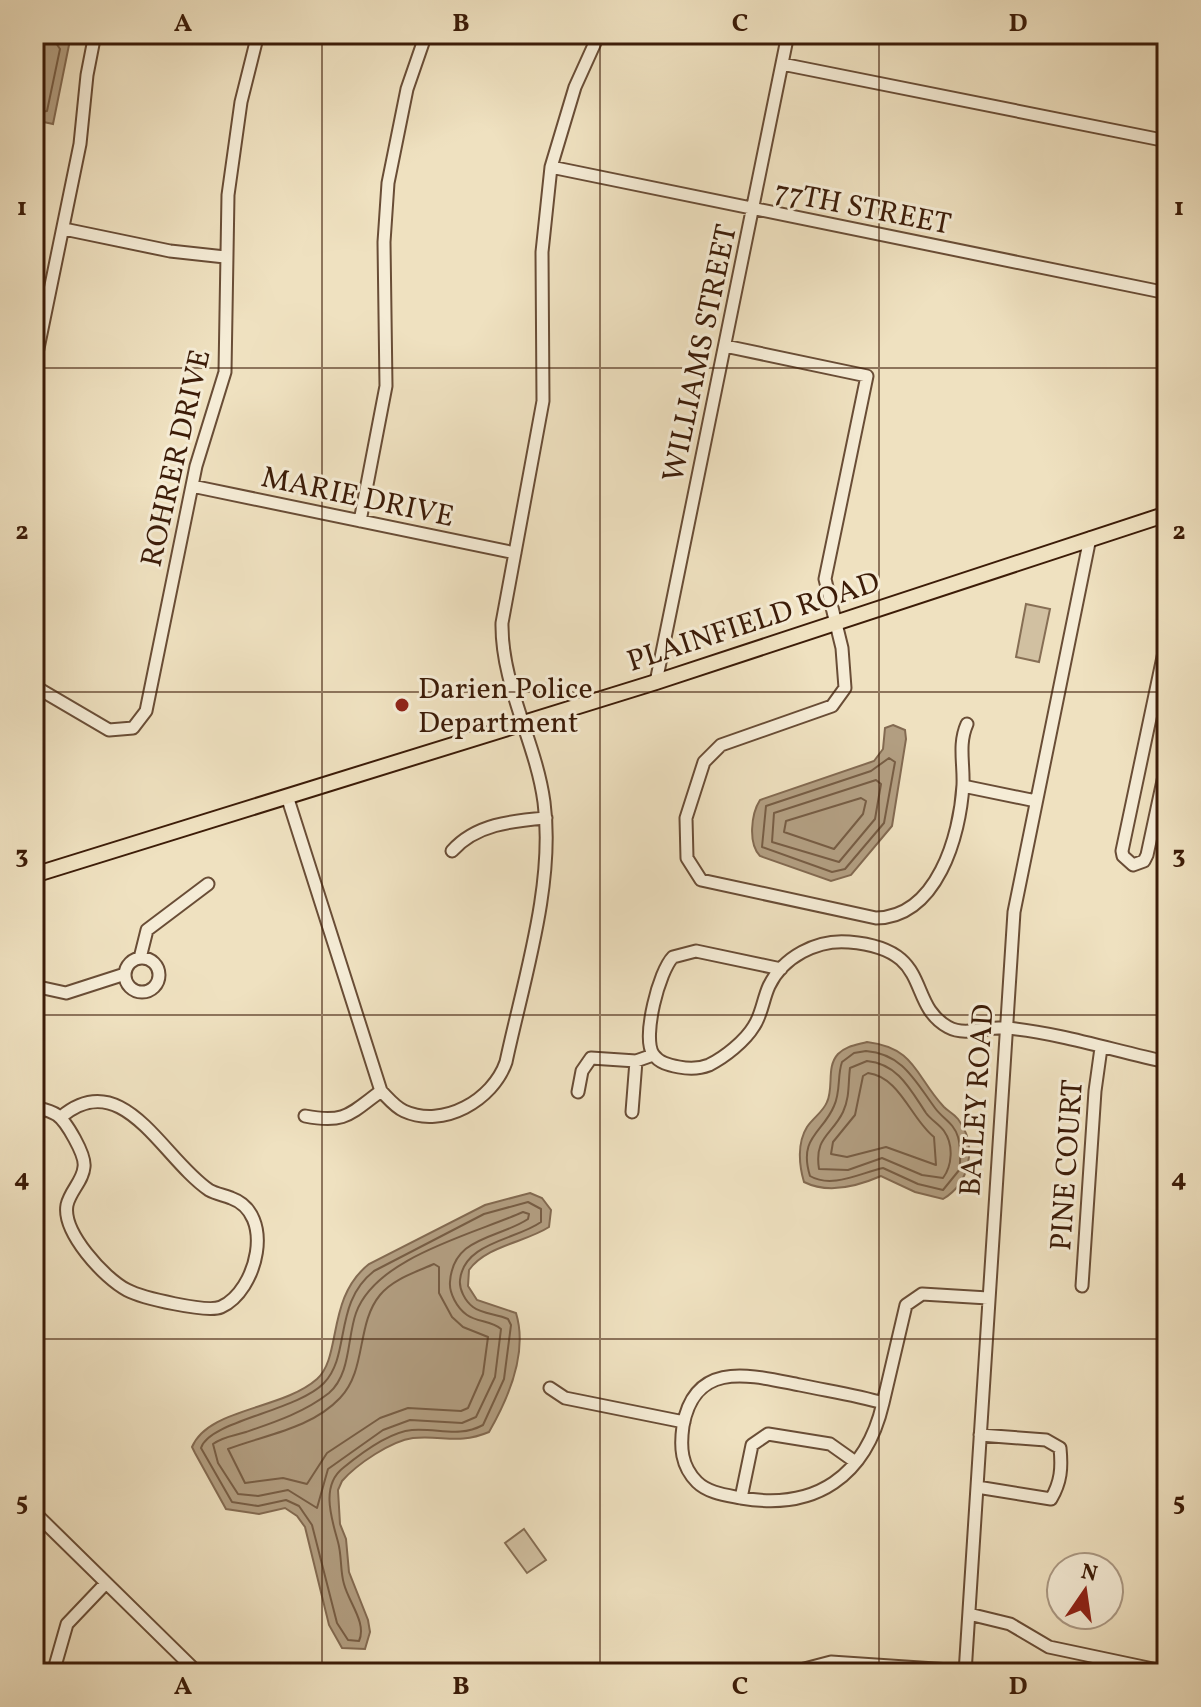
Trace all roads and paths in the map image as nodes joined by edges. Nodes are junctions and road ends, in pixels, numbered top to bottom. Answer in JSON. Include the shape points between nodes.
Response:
{"nodes":[{"id":1,"x":95,"y":34,"type":"edge"},
{"id":2,"x":258,"y":34,"type":"edge"},
{"id":3,"x":426,"y":34,"type":"edge"},
{"id":4,"x":599,"y":34,"type":"edge"},
{"id":5,"x":788,"y":34,"type":"edge"},
{"id":6,"x":782,"y":64,"type":"junction"},
{"id":7,"x":1167,"y":141,"type":"edge"},
{"id":8,"x":551,"y":167,"type":"junction"},
{"id":9,"x":752,"y":209,"type":"junction"},
{"id":10,"x":64,"y":229,"type":"junction"},
{"id":11,"x":225,"y":257,"type":"junction"},
{"id":12,"x":1167,"y":293,"type":"edge"},
{"id":13,"x":725,"y":346,"type":"junction"},
{"id":14,"x":34,"y":368,"type":"edge"},
{"id":15,"x":192,"y":486,"type":"junction"},
{"id":16,"x":1167,"y":514,"type":"edge"},
{"id":17,"x":360,"y":521,"type":"junction"},
{"id":18,"x":1090,"y":538,"type":"junction"},
{"id":19,"x":515,"y":553,"type":"junction"},
{"id":20,"x":835,"y":621,"type":"junction"},
{"id":21,"x":1167,"y":638,"type":"edge"},
{"id":22,"x":656,"y":682,"type":"junction"},
{"id":23,"x":34,"y":686,"type":"edge"},
{"id":24,"x":1161,"y":697,"type":"edge"},
{"id":25,"x":524,"y":722,"type":"junction"},
{"id":26,"x":967,"y":724,"type":"dead end"},
{"id":27,"x":1167,"y":762,"type":"edge"},
{"id":28,"x":963,"y":786,"type":"junction"},
{"id":29,"x":287,"y":796,"type":"junction"},
{"id":30,"x":1036,"y":801,"type":"junction"},
{"id":31,"x":546,"y":818,"type":"junction"},
{"id":32,"x":452,"y":851,"type":"dead end"},
{"id":33,"x":34,"y":875,"type":"edge"},
{"id":34,"x":208,"y":884,"type":"dead end"},
{"id":35,"x":140,"y":958,"type":"junction"},
{"id":36,"x":781,"y":969,"type":"junction"},
{"id":37,"x":125,"y":974,"type":"junction"},
{"id":38,"x":34,"y":986,"type":"edge"},
{"id":39,"x":1005,"y":1028,"type":"junction"},
{"id":40,"x":1101,"y":1048,"type":"junction"},
{"id":41,"x":653,"y":1055,"type":"junction"},
{"id":42,"x":636,"y":1061,"type":"junction"},
{"id":43,"x":1167,"y":1062,"type":"edge"},
{"id":44,"x":381,"y":1091,"type":"junction"},
{"id":45,"x":578,"y":1092,"type":"dead end"},
{"id":46,"x":34,"y":1107,"type":"edge"},
{"id":47,"x":632,"y":1112,"type":"dead end"},
{"id":48,"x":305,"y":1116,"type":"dead end"},
{"id":49,"x":61,"y":1117,"type":"junction"},
{"id":50,"x":1082,"y":1286,"type":"dead end"},
{"id":51,"x":988,"y":1298,"type":"junction"},
{"id":52,"x":550,"y":1388,"type":"dead end"},
{"id":53,"x":883,"y":1403,"type":"junction"},
{"id":54,"x":684,"y":1422,"type":"junction"},
{"id":55,"x":980,"y":1435,"type":"junction"},
{"id":56,"x":854,"y":1461,"type":"junction"},
{"id":57,"x":977,"y":1487,"type":"junction"},
{"id":58,"x":741,"y":1498,"type":"junction"},
{"id":59,"x":34,"y":1512,"type":"edge"},
{"id":60,"x":106,"y":1583,"type":"junction"},
{"id":61,"x":969,"y":1614,"type":"junction"},
{"id":62,"x":965,"y":1672,"type":"edge"},
{"id":63,"x":1167,"y":1672,"type":"edge"},
{"id":64,"x":53,"y":1673,"type":"edge"},
{"id":65,"x":198,"y":1673,"type":"edge"},
{"id":66,"x":789,"y":1673,"type":"edge"}],
"edges":[{"from":1,"to":10,"type":"street"},
{"from":2,"to":11,"type":"street","name":"ROHRER DRIVE","via":[[233,147]]},
{"from":3,"to":17,"type":"street","via":[[391,162],[384,242],[386,386]]},
{"from":4,"to":8,"type":"street","via":[[571,97]]},
{"from":5,"to":6,"type":"street","name":"WILLIAMS STREET"},
{"from":6,"to":7,"type":"street"},
{"from":6,"to":9,"type":"street","name":"WILLIAMS STREET"},
{"from":8,"to":9,"type":"street","name":"77TH STREET"},
{"from":8,"to":19,"type":"street","via":[[542,243],[543,401]]},
{"from":9,"to":12,"type":"street","name":"77TH STREET"},
{"from":9,"to":13,"type":"street","name":"WILLIAMS STREET"},
{"from":10,"to":11,"type":"street"},
{"from":10,"to":14,"type":"street"},
{"from":11,"to":15,"type":"street","name":"ROHRER DRIVE","via":[[225,372]]},
{"from":13,"to":20,"type":"street","via":[[867,376],[826,567]]},
{"from":13,"to":22,"type":"street","name":"WILLIAMS STREET"},
{"from":15,"to":17,"type":"street","name":"MARIE DRIVE"},
{"from":15,"to":23,"type":"street","name":"ROHRER DRIVE","via":[[143,719],[125,731],[109,730]]},
{"from":16,"to":18,"type":"main road","name":"PLAINFIELD ROAD"},
{"from":17,"to":19,"type":"street","name":"MARIE DRIVE"},
{"from":18,"to":20,"type":"main road","name":"PLAINFIELD ROAD"},
{"from":18,"to":30,"type":"street","name":"BAILEY ROAD"},
{"from":19,"to":25,"type":"street","via":[[502,634]]},
{"from":20,"to":22,"type":"main road","name":"PLAINFIELD ROAD"},
{"from":20,"to":28,"type":"street","via":[[846,681],[840,698],[832,706],[712,752],[688,802],[687,858],[692,871],[701,880],[732,888],[893,917],[924,897],[939,876]]},
{"from":21,"to":24,"type":"street"},
{"from":22,"to":25,"type":"main road","name":"PLAINFIELD ROAD"},
{"from":24,"to":27,"type":"street","via":[[1122,851],[1133,865],[1147,855]]},
{"from":25,"to":29,"type":"main road","name":"PLAINFIELD ROAD"},
{"from":25,"to":31,"type":"street"},
{"from":26,"to":28,"type":"street"},
{"from":28,"to":30,"type":"street"},
{"from":29,"to":33,"type":"main road","name":"PLAINFIELD ROAD"},
{"from":29,"to":44,"type":"street"},
{"from":30,"to":39,"type":"street","name":"BAILEY ROAD","via":[[1014,912]]},
{"from":31,"to":32,"type":"street","via":[[507,822],[465,836]]},
{"from":31,"to":44,"type":"street","via":[[542,888],[499,1079],[478,1102],[430,1116],[405,1112]]},
{"from":34,"to":35,"type":"street","via":[[147,930]]},
{"from":35,"to":37,"type":"street"},
{"from":35,"to":37,"type":"street","via":[[158,968],[153,988],[132,989]]},
{"from":36,"to":39,"type":"street","via":[[803,951],[825,943],[880,948],[907,964],[942,1024],[960,1032]]},
{"from":36,"to":41,"type":"street","via":[[753,1027],[720,1058],[688,1069],[664,1064]]},
{"from":36,"to":41,"type":"street","via":[[696,951],[678,954],[661,977],[648,1039]]},
{"from":37,"to":38,"type":"street","via":[[66,993]]},
{"from":39,"to":40,"type":"street"},
{"from":39,"to":51,"type":"street","name":"BAILEY ROAD"},
{"from":40,"to":43,"type":"street"},
{"from":40,"to":50,"type":"street","name":"PINE COURT"},
{"from":41,"to":42,"type":"street"},
{"from":42,"to":45,"type":"street","via":[[591,1058]]},
{"from":42,"to":47,"type":"street"},
{"from":44,"to":48,"type":"street","via":[[332,1121]]},
{"from":46,"to":49,"type":"street"},
{"from":49,"to":49,"type":"street","via":[[88,1100],[116,1103],[206,1188],[249,1209],[257,1226],[257,1244],[237,1296],[216,1309],[204,1308],[133,1293],[112,1279],[74,1238],[68,1224],[68,1203],[85,1164]]},
{"from":51,"to":53,"type":"street","via":[[922,1294],[906,1305]]},
{"from":51,"to":55,"type":"street","name":"BAILEY ROAD"},
{"from":52,"to":54,"type":"street","via":[[565,1398]]},
{"from":53,"to":54,"type":"street","via":[[736,1374],[703,1387]]},
{"from":53,"to":56,"type":"street","via":[[876,1433]]},
{"from":54,"to":58,"type":"street","via":[[682,1456],[689,1473],[708,1490]]},
{"from":55,"to":57,"type":"street","name":"BAILEY ROAD"},
{"from":55,"to":57,"type":"street","via":[[1046,1440],[1060,1448],[1062,1464],[1051,1499]]},
{"from":56,"to":58,"type":"street","via":[[826,1489],[802,1499]]},
{"from":56,"to":58,"type":"street","via":[[830,1444],[768,1434],[752,1445]]},
{"from":57,"to":61,"type":"street","name":"BAILEY ROAD"},
{"from":59,"to":60,"type":"street"},
{"from":60,"to":64,"type":"street","via":[[67,1624]]},
{"from":60,"to":65,"type":"street"},
{"from":61,"to":62,"type":"street","name":"BAILEY ROAD"},
{"from":61,"to":63,"type":"street","via":[[1010,1624],[1049,1647]]},
{"from":62,"to":66,"type":"street","via":[[831,1662]]}]}
